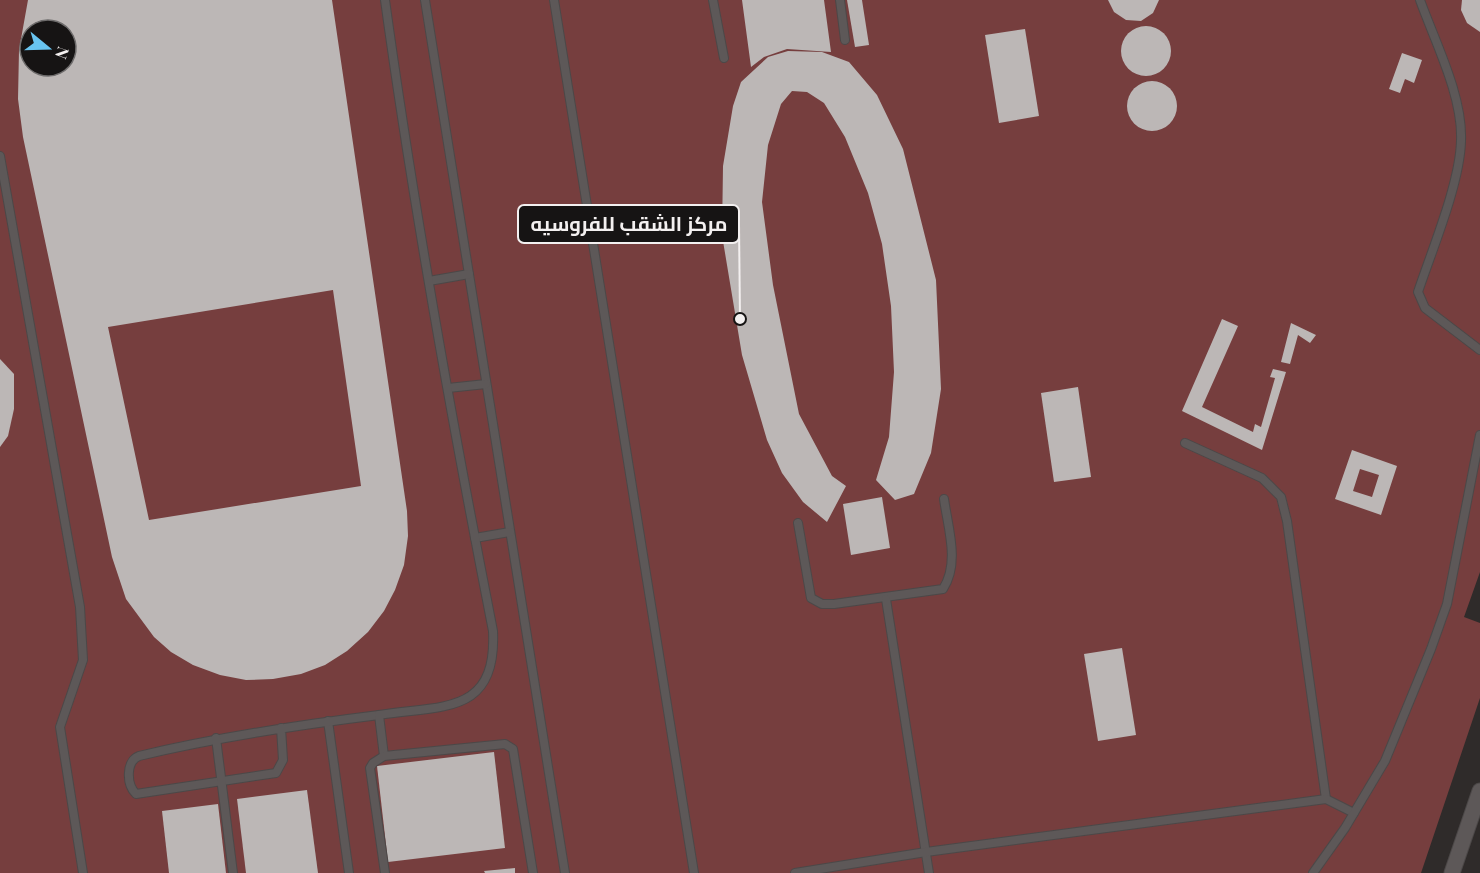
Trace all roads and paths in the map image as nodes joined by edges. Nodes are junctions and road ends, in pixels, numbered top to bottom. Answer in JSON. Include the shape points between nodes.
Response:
{"nodes":[{"id":1,"x":385,"y":0,"type":"edge"},
{"id":2,"x":425,"y":0,"type":"edge"},
{"id":3,"x":554,"y":0,"type":"edge"},
{"id":4,"x":713,"y":0,"type":"edge"},
{"id":5,"x":840,"y":0,"type":"edge"},
{"id":6,"x":1420,"y":0,"type":"edge"},
{"id":7,"x":845,"y":40,"type":"dead end"},
{"id":8,"x":724,"y":58,"type":"dead end"},
{"id":9,"x":0,"y":156,"type":"edge"},
{"id":10,"x":4,"y":197,"type":"edge"},
{"id":11,"x":469,"y":274,"type":"junction"},
{"id":12,"x":429,"y":281,"type":"junction"},
{"id":13,"x":1480,"y":350,"type":"edge"},
{"id":14,"x":486,"y":384,"type":"junction"},
{"id":15,"x":448,"y":388,"type":"junction"},
{"id":16,"x":1480,"y":435,"type":"edge"},
{"id":17,"x":1185,"y":443,"type":"dead end"},
{"id":18,"x":944,"y":499,"type":"dead end"},
{"id":19,"x":798,"y":523,"type":"dead end"},
{"id":20,"x":510,"y":532,"type":"junction"},
{"id":21,"x":475,"y":538,"type":"junction"},
{"id":22,"x":886,"y":599,"type":"junction"},
{"id":23,"x":379,"y":715,"type":"junction"},
{"id":24,"x":328,"y":721,"type":"junction"},
{"id":25,"x":281,"y":728,"type":"junction"},
{"id":26,"x":216,"y":738,"type":"junction"},
{"id":27,"x":384,"y":756,"type":"junction"},
{"id":28,"x":221,"y":782,"type":"junction"},
{"id":29,"x":1480,"y":791,"type":"edge"},
{"id":30,"x":1326,"y":799,"type":"junction"},
{"id":31,"x":1354,"y":813,"type":"junction"},
{"id":32,"x":926,"y":852,"type":"junction"},
{"id":33,"x":83,"y":873,"type":"edge"},
{"id":34,"x":233,"y":873,"type":"edge"},
{"id":35,"x":349,"y":873,"type":"edge"},
{"id":36,"x":385,"y":873,"type":"edge"},
{"id":37,"x":533,"y":873,"type":"edge"},
{"id":38,"x":565,"y":873,"type":"edge"},
{"id":39,"x":694,"y":873,"type":"edge"},
{"id":40,"x":795,"y":873,"type":"edge"},
{"id":41,"x":929,"y":873,"type":"edge"},
{"id":42,"x":1313,"y":873,"type":"edge"},
{"id":43,"x":1452,"y":873,"type":"edge"}],
"edges":[{"from":1,"to":12,"type":"lane"},
{"from":2,"to":11,"type":"lane"},
{"from":3,"to":39,"type":"lane"},
{"from":4,"to":8,"type":"lane"},
{"from":5,"to":7,"type":"lane"},
{"from":6,"to":13,"type":"lane","via":[[1457,104],[1461,141],[1457,170],[1418,292],[1425,308]]},
{"from":9,"to":10,"type":"lane"},
{"from":10,"to":33,"type":"lane","via":[[80,607],[84,660],[60,727]]},
{"from":11,"to":12,"type":"lane"},
{"from":11,"to":14,"type":"lane"},
{"from":12,"to":15,"type":"lane"},
{"from":14,"to":15,"type":"lane"},
{"from":14,"to":20,"type":"lane"},
{"from":15,"to":21,"type":"lane"},
{"from":16,"to":31,"type":"lane","via":[[1448,604],[1394,743]]},
{"from":17,"to":30,"type":"lane","via":[[1262,478],[1281,497]]},
{"from":18,"to":22,"type":"lane","via":[[953,562],[950,578],[943,589]]},
{"from":19,"to":22,"type":"lane","via":[[811,598],[822,604]]},
{"from":20,"to":21,"type":"lane"},
{"from":20,"to":38,"type":"lane"},
{"from":21,"to":23,"type":"lane","via":[[493,631],[494,656],[489,676],[478,693],[460,703]]},
{"from":22,"to":32,"type":"lane"},
{"from":23,"to":24,"type":"lane"},
{"from":23,"to":27,"type":"lane"},
{"from":24,"to":25,"type":"lane"},
{"from":24,"to":35,"type":"lane"},
{"from":25,"to":26,"type":"lane"},
{"from":25,"to":28,"type":"lane","via":[[283,760],[276,772]]},
{"from":26,"to":28,"type":"lane"},
{"from":26,"to":28,"type":"lane","via":[[132,759],[129,773],[136,794]]},
{"from":27,"to":36,"type":"lane","via":[[370,768]]},
{"from":27,"to":37,"type":"lane","via":[[510,746]]},
{"from":28,"to":34,"type":"lane"},
{"from":29,"to":43,"type":"street"},
{"from":30,"to":31,"type":"lane"},
{"from":30,"to":32,"type":"lane"},
{"from":31,"to":42,"type":"lane"},
{"from":32,"to":40,"type":"lane"},
{"from":32,"to":41,"type":"lane"}]}
